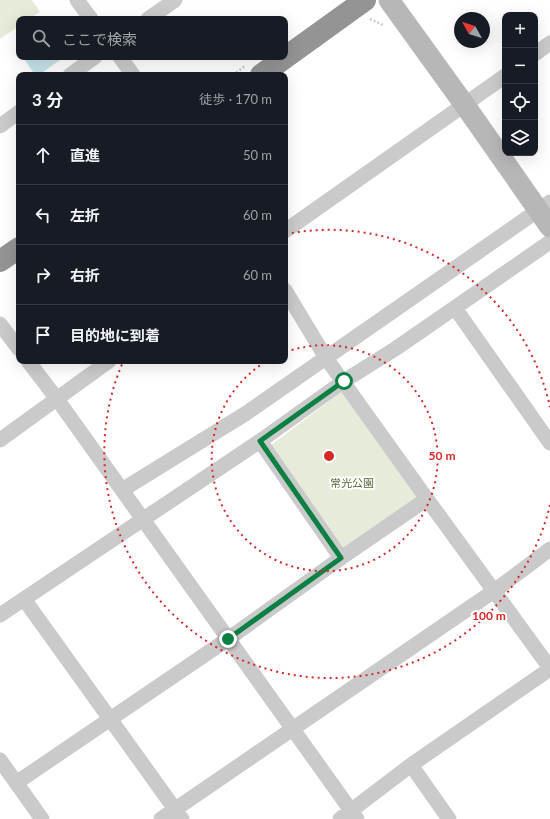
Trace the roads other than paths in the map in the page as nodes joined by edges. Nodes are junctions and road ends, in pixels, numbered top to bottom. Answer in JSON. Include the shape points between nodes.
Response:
{"nodes":[{"id":1,"x":77,"y":0,"type":"edge"},
{"id":2,"x":175,"y":0,"type":"edge"},
{"id":3,"x":365,"y":0,"type":"edge"},
{"id":4,"x":389,"y":0,"type":"edge"},
{"id":5,"x":89,"y":16,"type":"edge"},
{"id":6,"x":152,"y":16,"type":"edge"},
{"id":7,"x":550,"y":43,"type":"edge"},
{"id":8,"x":538,"y":52,"type":"edge"},
{"id":9,"x":288,"y":56,"type":"edge"},
{"id":10,"x":91,"y":60,"type":"edge"},
{"id":11,"x":122,"y":60,"type":"edge"},
{"id":12,"x":282,"y":60,"type":"edge"},
{"id":13,"x":74,"y":72,"type":"edge"},
{"id":14,"x":131,"y":72,"type":"edge"},
{"id":15,"x":265,"y":72,"type":"edge"},
{"id":16,"x":502,"y":78,"type":"edge"},
{"id":17,"x":464,"y":104,"type":"junction"},
{"id":18,"x":16,"y":114,"type":"edge"},
{"id":19,"x":0,"y":126,"type":"edge"},
{"id":20,"x":544,"y":206,"type":"edge"},
{"id":21,"x":550,"y":227,"type":"edge"},
{"id":22,"x":288,"y":229,"type":"edge"},
{"id":23,"x":550,"y":242,"type":"edge"},
{"id":24,"x":16,"y":250,"type":"edge"},
{"id":25,"x":0,"y":261,"type":"edge"},
{"id":26,"x":288,"y":295,"type":"edge"},
{"id":27,"x":455,"y":308,"type":"junction"},
{"id":28,"x":0,"y":324,"type":"edge"},
{"id":29,"x":16,"y":345,"type":"edge"},
{"id":30,"x":326,"y":358,"type":"junction"},
{"id":31,"x":30,"y":364,"type":"edge"},
{"id":32,"x":105,"y":364,"type":"edge"},
{"id":33,"x":344,"y":381,"type":"junction"},
{"id":34,"x":57,"y":399,"type":"junction"},
{"id":35,"x":0,"y":440,"type":"edge"},
{"id":36,"x":260,"y":441,"type":"junction"},
{"id":37,"x":550,"y":444,"type":"edge"},
{"id":38,"x":122,"y":490,"type":"junction"},
{"id":39,"x":427,"y":499,"type":"junction"},
{"id":40,"x":142,"y":519,"type":"junction"},
{"id":41,"x":550,"y":549,"type":"edge"},
{"id":42,"x":341,"y":558,"type":"junction"},
{"id":43,"x":494,"y":591,"type":"junction"},
{"id":44,"x":24,"y":599,"type":"junction"},
{"id":45,"x":0,"y":615,"type":"edge"},
{"id":46,"x":228,"y":639,"type":"junction"},
{"id":47,"x":550,"y":668,"type":"edge"},
{"id":48,"x":110,"y":719,"type":"junction"},
{"id":49,"x":293,"y":728,"type":"junction"},
{"id":50,"x":0,"y":760,"type":"edge"},
{"id":51,"x":411,"y":765,"type":"junction"},
{"id":52,"x":16,"y":782,"type":"junction"},
{"id":53,"x":179,"y":814,"type":"edge"},
{"id":54,"x":349,"y":816,"type":"edge"},
{"id":55,"x":42,"y":819,"type":"edge"},
{"id":56,"x":161,"y":819,"type":"edge"},
{"id":57,"x":449,"y":819,"type":"edge"}],
"edges":[{"from":1,"to":5,"type":"street"},
{"from":2,"to":6,"type":"street"},
{"from":3,"to":9,"type":"highway"},
{"from":4,"to":17,"type":"street"},
{"from":7,"to":8,"type":"street"},
{"from":10,"to":13,"type":"street"},
{"from":11,"to":14,"type":"street"},
{"from":12,"to":15,"type":"highway"},
{"from":16,"to":17,"type":"street"},
{"from":17,"to":20,"type":"street"},
{"from":17,"to":22,"type":"street"},
{"from":18,"to":19,"type":"street"},
{"from":20,"to":21,"type":"street"},
{"from":20,"to":30,"type":"street"},
{"from":23,"to":27,"type":"street"},
{"from":24,"to":25,"type":"highway"},
{"from":26,"to":30,"type":"street"},
{"from":27,"to":33,"type":"street"},
{"from":27,"to":37,"type":"street"},
{"from":28,"to":29,"type":"street"},
{"from":30,"to":33,"type":"street"},
{"from":30,"to":38,"type":"street","via":[[245,414]]},
{"from":31,"to":34,"type":"street"},
{"from":32,"to":34,"type":"street"},
{"from":33,"to":36,"type":"street"},
{"from":33,"to":39,"type":"street"},
{"from":34,"to":35,"type":"street"},
{"from":34,"to":38,"type":"street"},
{"from":36,"to":40,"type":"street"},
{"from":36,"to":42,"type":"street"},
{"from":38,"to":40,"type":"street"},
{"from":39,"to":42,"type":"street"},
{"from":39,"to":43,"type":"street"},
{"from":40,"to":44,"type":"street"},
{"from":40,"to":46,"type":"street"},
{"from":41,"to":43,"type":"street"},
{"from":42,"to":46,"type":"street"},
{"from":43,"to":47,"type":"street"},
{"from":43,"to":49,"type":"street"},
{"from":44,"to":45,"type":"street"},
{"from":44,"to":48,"type":"street"},
{"from":46,"to":48,"type":"street"},
{"from":46,"to":49,"type":"street"},
{"from":47,"to":51,"type":"street"},
{"from":48,"to":52,"type":"street"},
{"from":48,"to":53,"type":"street"},
{"from":49,"to":53,"type":"street"},
{"from":49,"to":54,"type":"street"},
{"from":50,"to":52,"type":"street"},
{"from":51,"to":54,"type":"street"},
{"from":51,"to":57,"type":"street"},
{"from":52,"to":55,"type":"street"},
{"from":53,"to":56,"type":"street"}]}
